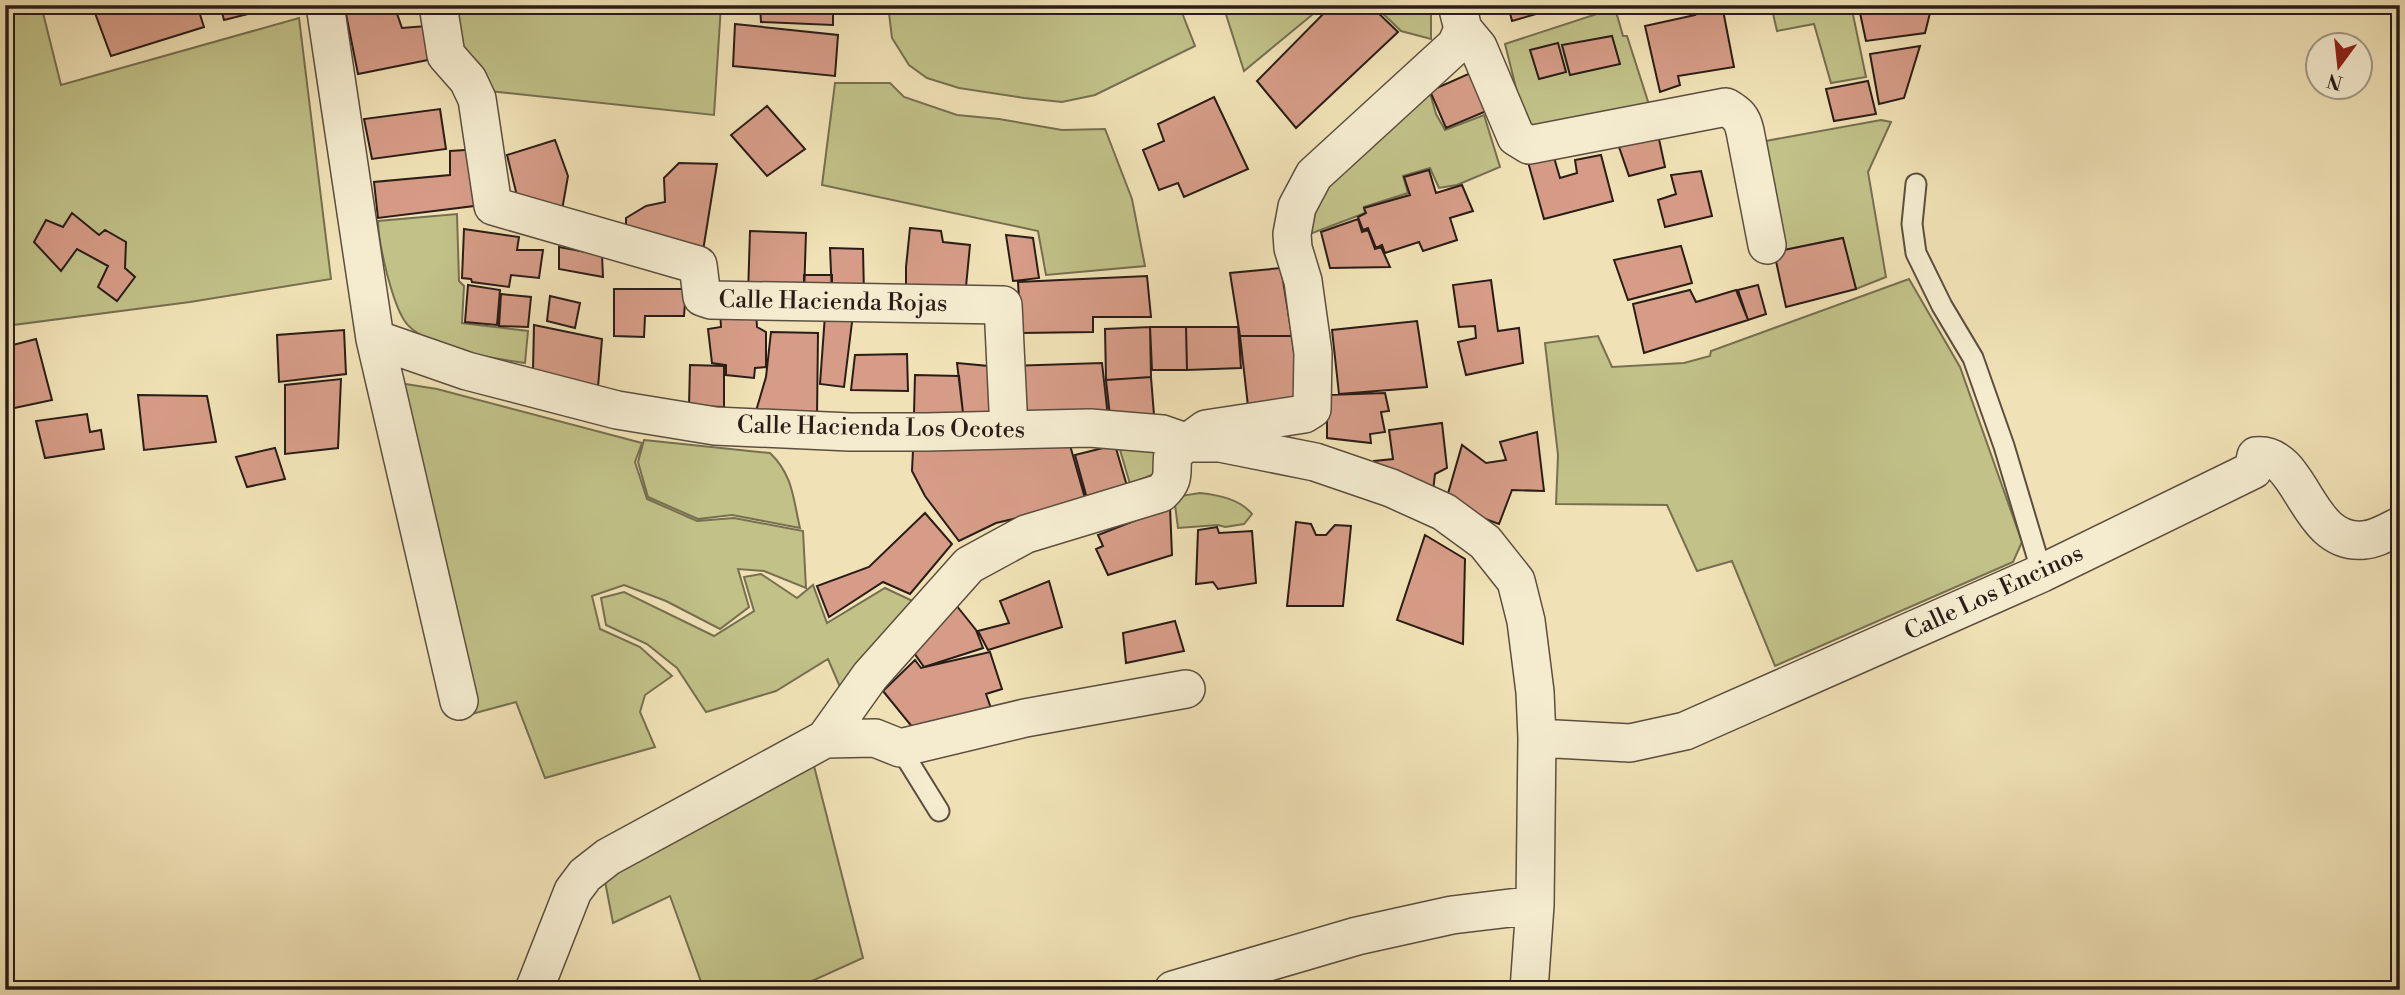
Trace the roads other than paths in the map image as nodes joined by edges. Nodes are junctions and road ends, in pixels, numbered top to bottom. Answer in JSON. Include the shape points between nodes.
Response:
{"nodes":[{"id":1,"x":325,"y":5,"type":"edge"},
{"id":2,"x":438,"y":5,"type":"edge"},
{"id":3,"x":1460,"y":17,"type":"edge"},
{"id":4,"x":1916,"y":184,"type":"dead end"},
{"id":5,"x":1767,"y":244,"type":"dead end"},
{"id":6,"x":375,"y":338,"type":"junction"},
{"id":7,"x":1009,"y":430,"type":"junction"},
{"id":8,"x":1188,"y":443,"type":"junction"},
{"id":9,"x":2400,"y":526,"type":"edge"},
{"id":10,"x":2042,"y":573,"type":"junction"},
{"id":11,"x":1186,"y":689,"type":"dead end"},
{"id":12,"x":459,"y":701,"type":"dead end"},
{"id":13,"x":1537,"y":738,"type":"junction"},
{"id":14,"x":825,"y":739,"type":"junction"},
{"id":15,"x":900,"y":748,"type":"junction"},
{"id":16,"x":939,"y":811,"type":"dead end"},
{"id":17,"x":1535,"y":905,"type":"junction"},
{"id":18,"x":534,"y":990,"type":"edge"},
{"id":19,"x":1173,"y":990,"type":"edge"},
{"id":20,"x":1529,"y":990,"type":"edge"}],
"edges":[{"from":1,"to":6,"type":"street"},
{"from":2,"to":7,"type":"street","name":"Calle Hacienda Rojas","via":[[446,55],[468,80],[477,99],[493,206],[698,265],[702,297],[711,300],[1003,305]]},
{"from":3,"to":5,"type":"street","via":[[1478,47],[1516,137],[1529,145],[1726,107],[1742,117]]},
{"from":3,"to":8,"type":"street","via":[[1456,45],[1314,175],[1297,206],[1292,234],[1313,353],[1311,409],[1304,414],[1206,429]]},
{"from":4,"to":10,"type":"lane","via":[[1912,224],[1916,253],[1973,358]]},
{"from":6,"to":7,"type":"street","name":"Calle Hacienda Los Ocotes","via":[[467,371],[604,407],[715,426],[863,432]]},
{"from":6,"to":12,"type":"street"},
{"from":7,"to":8,"type":"street","name":"Calle Hacienda Los Ocotes","via":[[1090,428],[1162,434]]},
{"from":8,"to":13,"type":"street","name":"Calle Hacienda Los Ocotes","via":[[1220,443],[1315,462],[1444,512],[1485,542],[1516,581],[1528,633]]},
{"from":8,"to":14,"type":"street","via":[[1173,453],[1170,485],[1161,493],[1026,534],[969,565],[870,676]]},
{"from":9,"to":10,"type":"street","name":"Calle Los Encinos","via":[[2363,541],[2336,535],[2323,524],[2280,462],[2256,456],[2253,470]]},
{"from":10,"to":13,"type":"street","name":"Calle Los Encinos","via":[[1685,731],[1629,743]]},
{"from":11,"to":15,"type":"street","via":[[1025,718]]},
{"from":13,"to":17,"type":"street","name":"Calle Hacienda Los Ocotes"},
{"from":14,"to":15,"type":"street","via":[[875,738]]},
{"from":14,"to":18,"type":"street","via":[[608,857],[585,875],[573,891]]},
{"from":15,"to":16,"type":"lane"},
{"from":17,"to":19,"type":"street","via":[[1452,915],[1357,936]]},
{"from":17,"to":20,"type":"street","name":"Calle Hacienda Los Ocotes"}]}
